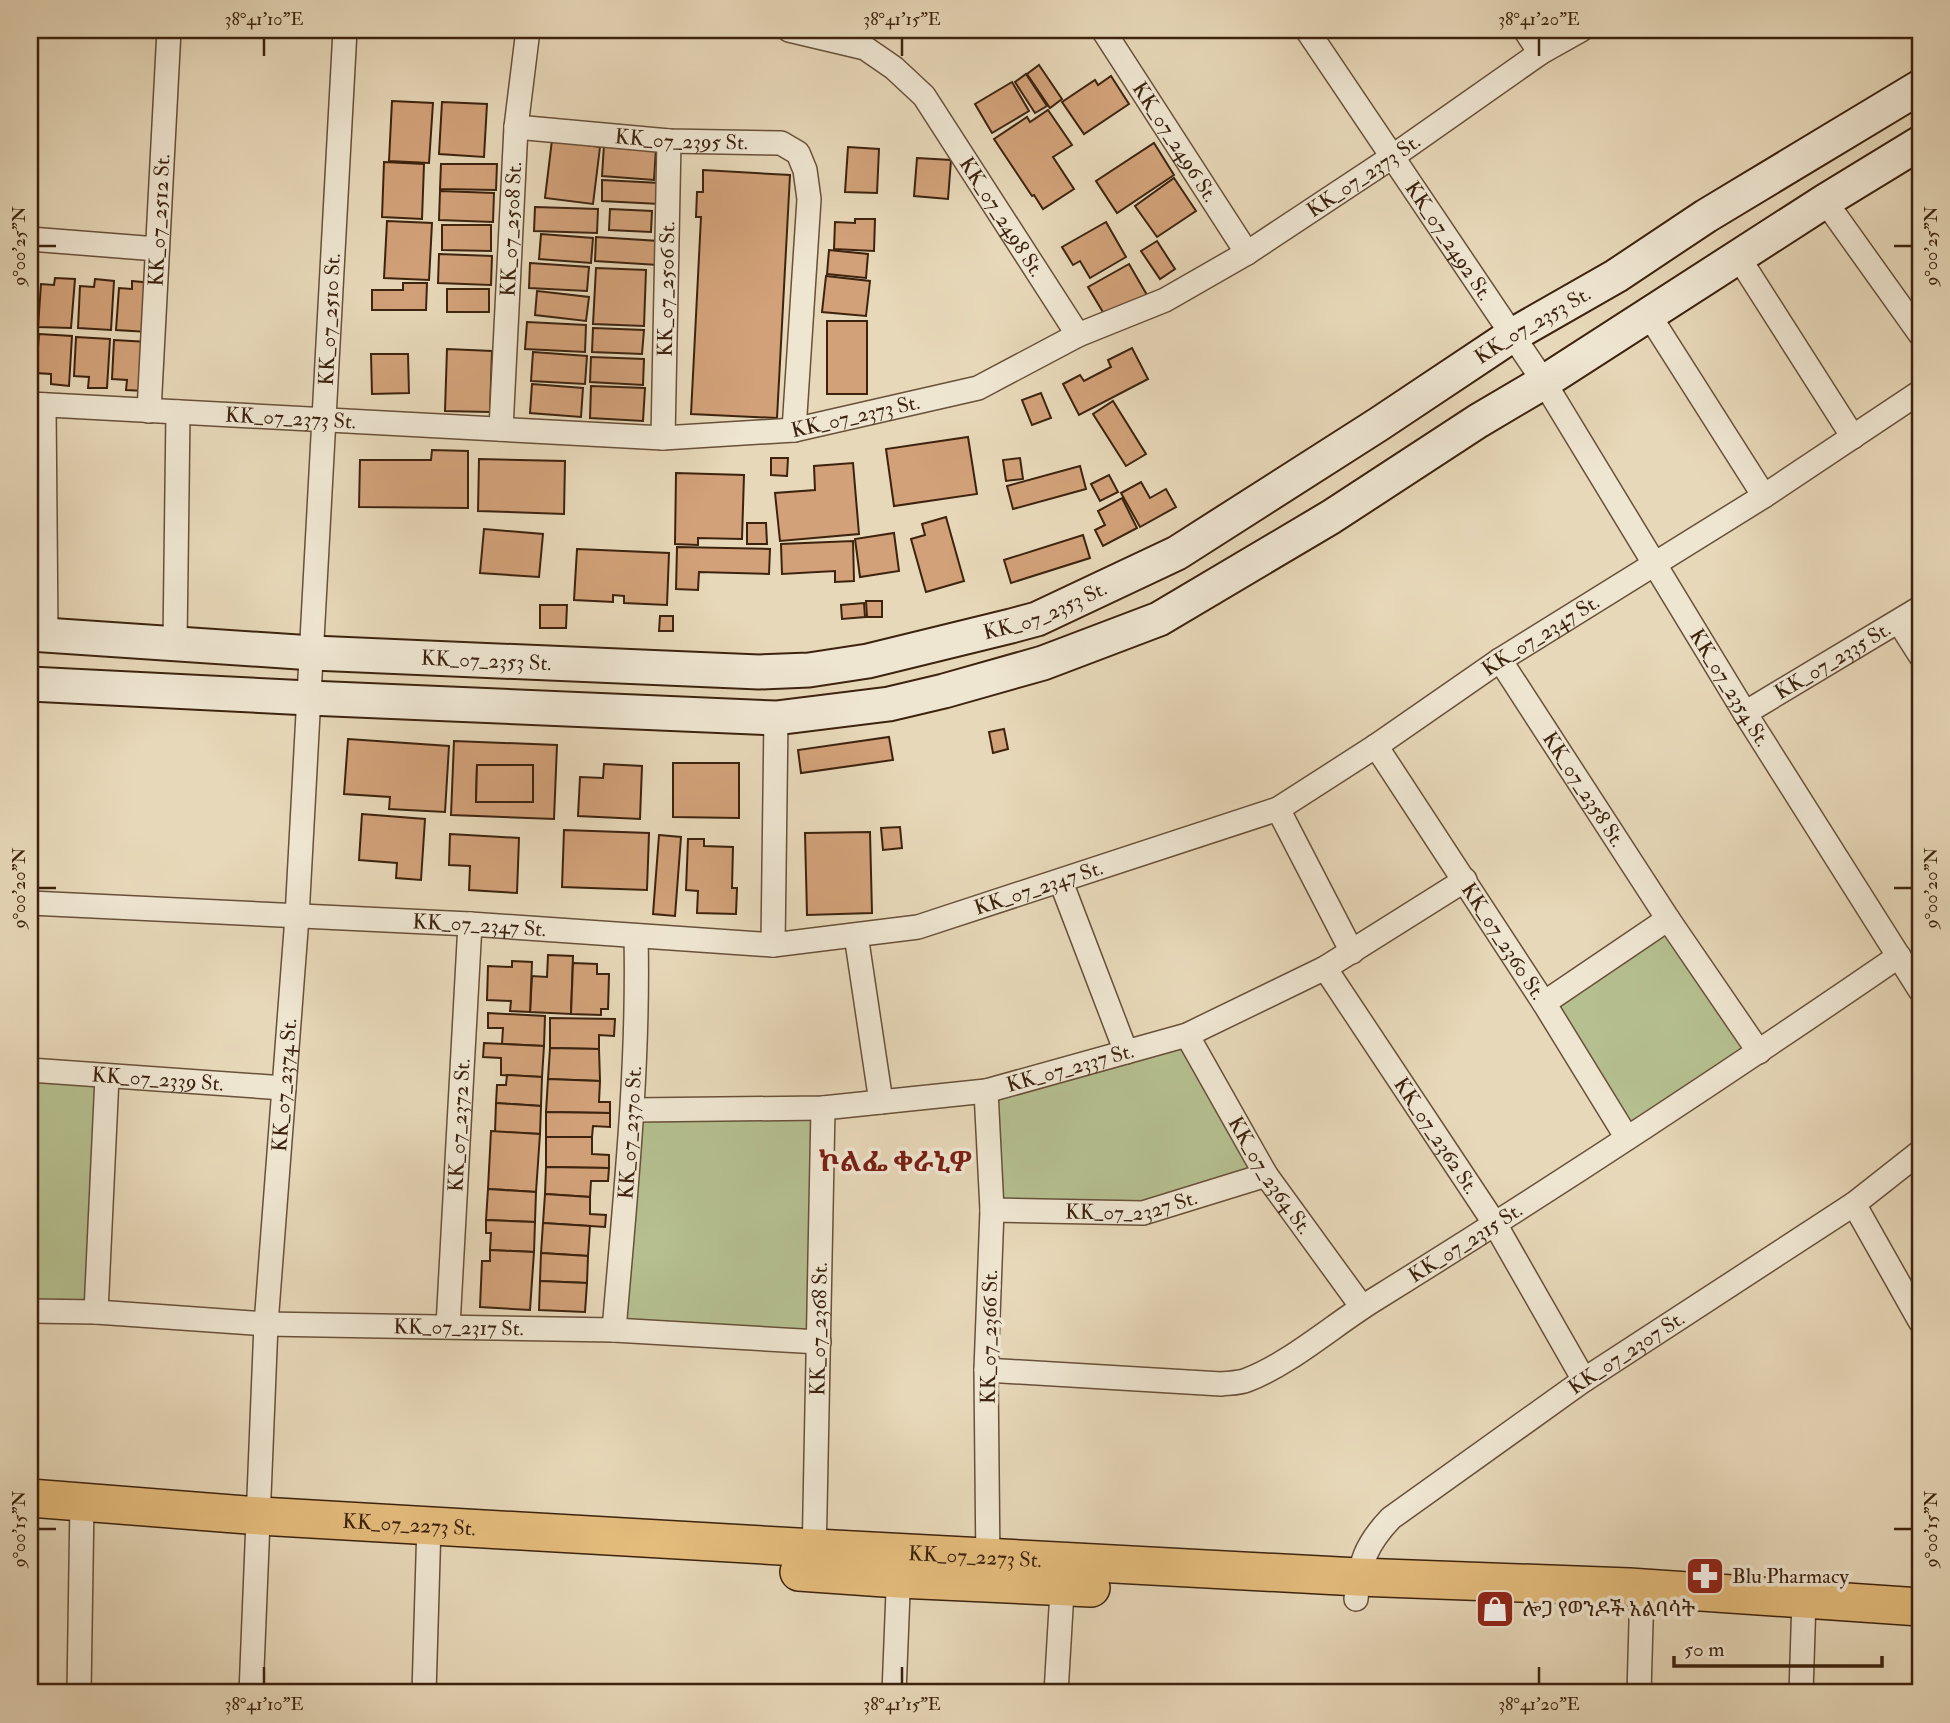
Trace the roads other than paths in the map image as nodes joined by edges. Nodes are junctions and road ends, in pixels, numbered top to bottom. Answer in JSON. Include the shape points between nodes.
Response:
{"nodes":[{"id":1,"x":169,"y":30,"type":"edge"},
{"id":2,"x":345,"y":30,"type":"edge"},
{"id":3,"x":528,"y":30,"type":"edge"},
{"id":4,"x":789,"y":30,"type":"edge"},
{"id":5,"x":1103,"y":30,"type":"edge"},
{"id":6,"x":1307,"y":30,"type":"edge"},
{"id":7,"x":1525,"y":30,"type":"edge"},
{"id":8,"x":1581,"y":30,"type":"edge"},
{"id":9,"x":1540,"y":53,"type":"junction"},
{"id":10,"x":1920,"y":87,"type":"edge"},
{"id":11,"x":516,"y":127,"type":"junction"},
{"id":12,"x":670,"y":141,"type":"junction"},
{"id":13,"x":1920,"y":143,"type":"edge"},
{"id":14,"x":1392,"y":157,"type":"junction"},
{"id":15,"x":1825,"y":201,"type":"junction"},
{"id":16,"x":30,"y":239,"type":"edge"},
{"id":17,"x":157,"y":249,"type":"junction"},
{"id":18,"x":1247,"y":253,"type":"junction"},
{"id":19,"x":1739,"y":258,"type":"junction"},
{"id":20,"x":1649,"y":315,"type":"junction"},
{"id":21,"x":1920,"y":334,"type":"edge"},
{"id":22,"x":1078,"y":335,"type":"junction"},
{"id":23,"x":1511,"y":336,"type":"junction"},
{"id":24,"x":1544,"y":382,"type":"junction"},
{"id":25,"x":1920,"y":392,"type":"edge"},
{"id":26,"x":37,"y":405,"type":"edge"},
{"id":27,"x":149,"y":411,"type":"junction"},
{"id":28,"x":178,"y":412,"type":"junction"},
{"id":29,"x":325,"y":422,"type":"junction"},
{"id":30,"x":500,"y":429,"type":"junction"},
{"id":31,"x":794,"y":430,"type":"junction"},
{"id":32,"x":1853,"y":437,"type":"junction"},
{"id":33,"x":663,"y":438,"type":"junction"},
{"id":34,"x":1764,"y":496,"type":"junction"},
{"id":35,"x":1655,"y":563,"type":"junction"},
{"id":36,"x":1920,"y":608,"type":"edge"},
{"id":37,"x":1899,"y":622,"type":"junction"},
{"id":38,"x":38,"y":634,"type":"edge"},
{"id":39,"x":175,"y":643,"type":"junction"},
{"id":40,"x":313,"y":653,"type":"junction"},
{"id":41,"x":1920,"y":655,"type":"edge"},
{"id":42,"x":1500,"y":660,"type":"junction"},
{"id":43,"x":30,"y":684,"type":"edge"},
{"id":44,"x":309,"y":698,"type":"junction"},
{"id":45,"x":1745,"y":713,"type":"junction"},
{"id":46,"x":776,"y":718,"type":"junction"},
{"id":47,"x":1376,"y":746,"type":"junction"},
{"id":48,"x":1278,"y":809,"type":"junction"},
{"id":49,"x":1465,"y":880,"type":"junction"},
{"id":50,"x":1061,"y":882,"type":"junction"},
{"id":51,"x":30,"y":903,"type":"edge"},
{"id":52,"x":297,"y":917,"type":"junction"},
{"id":53,"x":1668,"y":919,"type":"junction"},
{"id":54,"x":470,"y":924,"type":"junction"},
{"id":55,"x":856,"y":935,"type":"junction"},
{"id":56,"x":636,"y":936,"type":"junction"},
{"id":57,"x":773,"y":945,"type":"junction"},
{"id":58,"x":1352,"y":952,"type":"junction"},
{"id":59,"x":1899,"y":956,"type":"junction"},
{"id":60,"x":1325,"y":968,"type":"junction"},
{"id":61,"x":1920,"y":990,"type":"edge"},
{"id":62,"x":1544,"y":1003,"type":"junction"},
{"id":63,"x":1187,"y":1035,"type":"junction"},
{"id":64,"x":1126,"y":1052,"type":"junction"},
{"id":65,"x":1759,"y":1052,"type":"junction"},
{"id":66,"x":30,"y":1070,"type":"edge"},
{"id":67,"x":107,"y":1077,"type":"junction"},
{"id":68,"x":284,"y":1088,"type":"junction"},
{"id":69,"x":986,"y":1091,"type":"junction"},
{"id":70,"x":881,"y":1102,"type":"junction"},
{"id":71,"x":823,"y":1108,"type":"junction"},
{"id":72,"x":633,"y":1110,"type":"junction"},
{"id":73,"x":1627,"y":1138,"type":"junction"},
{"id":74,"x":1920,"y":1152,"type":"edge"},
{"id":75,"x":1266,"y":1175,"type":"junction"},
{"id":76,"x":1854,"y":1204,"type":"junction"},
{"id":77,"x":992,"y":1210,"type":"junction"},
{"id":78,"x":1495,"y":1224,"type":"junction"},
{"id":79,"x":1362,"y":1307,"type":"junction"},
{"id":80,"x":30,"y":1311,"type":"edge"},
{"id":81,"x":96,"y":1312,"type":"junction"},
{"id":82,"x":1920,"y":1321,"type":"edge"},
{"id":83,"x":266,"y":1324,"type":"junction"},
{"id":84,"x":448,"y":1326,"type":"junction"},
{"id":85,"x":614,"y":1331,"type":"junction"},
{"id":86,"x":819,"y":1342,"type":"junction"},
{"id":87,"x":986,"y":1370,"type":"junction"},
{"id":88,"x":1584,"y":1380,"type":"junction"},
{"id":89,"x":30,"y":1498,"type":"edge"},
{"id":90,"x":82,"y":1514,"type":"junction"},
{"id":91,"x":30,"y":1522,"type":"edge"},
{"id":92,"x":259,"y":1526,"type":"junction"},
{"id":93,"x":429,"y":1536,"type":"junction"},
{"id":94,"x":814,"y":1560,"type":"junction"},
{"id":95,"x":899,"y":1565,"type":"junction"},
{"id":96,"x":988,"y":1570,"type":"junction"},
{"id":97,"x":1063,"y":1575,"type":"junction"},
{"id":98,"x":1357,"y":1588,"type":"junction"},
{"id":99,"x":1642,"y":1598,"type":"junction"},
{"id":100,"x":1920,"y":1607,"type":"edge"},
{"id":101,"x":1803,"y":1610,"type":"junction"},
{"id":102,"x":1920,"y":1626,"type":"edge"},
{"id":103,"x":79,"y":1693,"type":"edge"},
{"id":104,"x":251,"y":1693,"type":"edge"},
{"id":105,"x":424,"y":1693,"type":"edge"},
{"id":106,"x":894,"y":1693,"type":"edge"},
{"id":107,"x":1056,"y":1693,"type":"edge"},
{"id":108,"x":1639,"y":1693,"type":"edge"},
{"id":109,"x":1801,"y":1693,"type":"edge"}],
"edges":[{"from":1,"to":17,"type":"street","name":"KK_07_2512 St."},
{"from":2,"to":29,"type":"street","name":"KK_07_2510 St."},
{"from":3,"to":11,"type":"street","name":"KK_07_2508 St."},
{"from":4,"to":22,"type":"street","name":"KK_07_2498 St.","via":[[865,48],[924,96]]},
{"from":5,"to":18,"type":"street","name":"KK_07_2496 St."},
{"from":6,"to":14,"type":"street","name":"KK_07_2492 St."},
{"from":7,"to":9,"type":"street"},
{"from":8,"to":9,"type":"street","name":"KK_07_2373 St."},
{"from":9,"to":14,"type":"street","name":"KK_07_2373 St."},
{"from":10,"to":23,"type":"street","name":"KK_07_2353 St."},
{"from":11,"to":12,"type":"street","name":"KK_07_2395 St."},
{"from":11,"to":30,"type":"street","name":"KK_07_2508 St."},
{"from":12,"to":31,"type":"street","name":"KK_07_2395 St.","via":[[781,143],[799,153],[809,199]]},
{"from":12,"to":33,"type":"street","name":"KK_07_2506 St."},
{"from":13,"to":15,"type":"street"},
{"from":14,"to":18,"type":"street","name":"KK_07_2373 St."},
{"from":14,"to":23,"type":"street","name":"KK_07_2492 St."},
{"from":15,"to":19,"type":"street"},
{"from":15,"to":21,"type":"street"},
{"from":16,"to":17,"type":"street"},
{"from":17,"to":27,"type":"street","name":"KK_07_2512 St."},
{"from":18,"to":22,"type":"street","name":"KK_07_2373 St.","via":[[1165,300]]},
{"from":19,"to":20,"type":"street"},
{"from":19,"to":32,"type":"street"},
{"from":20,"to":24,"type":"street"},
{"from":20,"to":34,"type":"street"},
{"from":22,"to":31,"type":"street","name":"KK_07_2373 St.","via":[[978,387]]},
{"from":23,"to":24,"type":"street","name":"KK_07_2492 St."},
{"from":23,"to":40,"type":"street","name":"KK_07_2353 St.","via":[[1177,553],[1037,619],[1011,626],[868,661],[809,670]]},
{"from":24,"to":35,"type":"street","name":"KK_07_2354 St."},
{"from":24,"to":46,"type":"street","via":[[1332,517],[1159,619],[1043,663],[944,691],[889,704]]},
{"from":25,"to":32,"type":"street","name":"KK_07_2347 St."},
{"from":26,"to":27,"type":"street","name":"KK_07_2373 St."},
{"from":26,"to":38,"type":"street"},
{"from":27,"to":28,"type":"street","name":"KK_07_2373 St."},
{"from":28,"to":29,"type":"street","name":"KK_07_2373 St."},
{"from":28,"to":39,"type":"street"},
{"from":29,"to":30,"type":"street","name":"KK_07_2373 St."},
{"from":29,"to":40,"type":"street","name":"KK_07_2510 St."},
{"from":30,"to":33,"type":"street","name":"KK_07_2373 St."},
{"from":31,"to":33,"type":"street","name":"KK_07_2373 St."},
{"from":32,"to":34,"type":"street","name":"KK_07_2347 St."},
{"from":34,"to":35,"type":"street","name":"KK_07_2347 St."},
{"from":35,"to":42,"type":"street","name":"KK_07_2347 St."},
{"from":35,"to":45,"type":"street","name":"KK_07_2354 St."},
{"from":36,"to":37,"type":"street","name":"KK_07_2335 St."},
{"from":37,"to":41,"type":"street"},
{"from":37,"to":45,"type":"street","name":"KK_07_2335 St."},
{"from":38,"to":39,"type":"street","name":"KK_07_2353 St."},
{"from":39,"to":40,"type":"street","name":"KK_07_2353 St."},
{"from":40,"to":44,"type":"street","name":"KK_07_2374 St."},
{"from":42,"to":47,"type":"street","name":"KK_07_2347 St."},
{"from":42,"to":53,"type":"street","name":"KK_07_2358 St."},
{"from":43,"to":44,"type":"street"},
{"from":44,"to":46,"type":"street"},
{"from":44,"to":52,"type":"street","name":"KK_07_2374 St."},
{"from":45,"to":59,"type":"street","name":"KK_07_2354 St."},
{"from":46,"to":57,"type":"street"},
{"from":47,"to":48,"type":"street","name":"KK_07_2347 St."},
{"from":47,"to":49,"type":"street","name":"KK_07_2360 St."},
{"from":48,"to":50,"type":"street","name":"KK_07_2347 St."},
{"from":48,"to":58,"type":"street"},
{"from":49,"to":58,"type":"street","name":"KK_07_2337 St."},
{"from":49,"to":62,"type":"street","name":"KK_07_2360 St."},
{"from":50,"to":55,"type":"street","name":"KK_07_2347 St.","via":[[918,927]]},
{"from":50,"to":64,"type":"street"},
{"from":51,"to":52,"type":"street","name":"KK_07_2347 St."},
{"from":52,"to":54,"type":"street","name":"KK_07_2347 St."},
{"from":52,"to":68,"type":"street","name":"KK_07_2374 St."},
{"from":53,"to":62,"type":"street"},
{"from":53,"to":65,"type":"street","name":"KK_07_2358 St."},
{"from":54,"to":56,"type":"street","name":"KK_07_2347 St."},
{"from":54,"to":84,"type":"street","name":"KK_07_2372 St."},
{"from":55,"to":57,"type":"street","name":"KK_07_2347 St."},
{"from":55,"to":70,"type":"street"},
{"from":56,"to":57,"type":"street","name":"KK_07_2347 St."},
{"from":56,"to":72,"type":"street","name":"KK_07_2370 St."},
{"from":58,"to":60,"type":"street","name":"KK_07_2337 St."},
{"from":59,"to":61,"type":"street","name":"KK_07_2354 St."},
{"from":59,"to":65,"type":"street","name":"KK_07_2315 St."},
{"from":60,"to":63,"type":"street","name":"KK_07_2337 St."},
{"from":60,"to":78,"type":"street","name":"KK_07_2362 St."},
{"from":62,"to":73,"type":"street","name":"KK_07_2360 St."},
{"from":63,"to":64,"type":"street","name":"KK_07_2337 St."},
{"from":63,"to":75,"type":"street","name":"KK_07_2364 St."},
{"from":64,"to":69,"type":"street","name":"KK_07_2337 St."},
{"from":65,"to":73,"type":"street","name":"KK_07_2315 St."},
{"from":66,"to":67,"type":"street","name":"KK_07_2339 St."},
{"from":67,"to":68,"type":"street","name":"KK_07_2339 St."},
{"from":67,"to":81,"type":"street"},
{"from":68,"to":83,"type":"street","name":"KK_07_2374 St."},
{"from":69,"to":70,"type":"street","name":"KK_07_2337 St."},
{"from":69,"to":77,"type":"street","name":"KK_07_2366 St."},
{"from":70,"to":71,"type":"street","name":"KK_07_2337 St."},
{"from":71,"to":72,"type":"street","name":"KK_07_2337 St."},
{"from":71,"to":86,"type":"street","name":"KK_07_2368 St."},
{"from":72,"to":85,"type":"street","name":"KK_07_2370 St."},
{"from":73,"to":78,"type":"street","name":"KK_07_2315 St."},
{"from":74,"to":76,"type":"street","name":"KK_07_2307 St."},
{"from":75,"to":77,"type":"street","name":"KK_07_2327 St.","via":[[1143,1213]]},
{"from":75,"to":79,"type":"street","name":"KK_07_2364 St."},
{"from":76,"to":82,"type":"street"},
{"from":76,"to":88,"type":"street","name":"KK_07_2307 St."},
{"from":77,"to":87,"type":"street","name":"KK_07_2366 St."},
{"from":78,"to":79,"type":"street","name":"KK_07_2315 St."},
{"from":78,"to":88,"type":"street","name":"KK_07_2362 St."},
{"from":79,"to":87,"type":"street","name":"KK_07_2315 St.","via":[[1245,1381],[1221,1384]]},
{"from":80,"to":81,"type":"street","name":"KK_07_2317 St."},
{"from":81,"to":83,"type":"street","name":"KK_07_2317 St."},
{"from":83,"to":84,"type":"street","name":"KK_07_2317 St."},
{"from":83,"to":92,"type":"street","name":"KK_07_2374 St."},
{"from":84,"to":85,"type":"street","name":"KK_07_2317 St."},
{"from":85,"to":86,"type":"street","name":"KK_07_2317 St."},
{"from":86,"to":94,"type":"street","name":"KK_07_2368 St."},
{"from":87,"to":96,"type":"street","name":"KK_07_2366 St."},
{"from":88,"to":98,"type":"street","name":"KK_07_2307 St.","via":[[1391,1518],[1372,1537]]},
{"from":89,"to":90,"type":"main road","name":"KK_07_2273 St."},
{"from":90,"to":91,"type":"main road","name":"KK_07_2273 St."},
{"from":90,"to":92,"type":"main road","name":"KK_07_2273 St."},
{"from":90,"to":103,"type":"street"},
{"from":92,"to":93,"type":"main road","name":"KK_07_2273 St."},
{"from":92,"to":104,"type":"street","name":"KK_07_2374 St."},
{"from":93,"to":94,"type":"main road","name":"KK_07_2273 St."},
{"from":93,"to":105,"type":"street"},
{"from":94,"to":95,"type":"main road","name":"KK_07_2273 St."},
{"from":95,"to":96,"type":"main road","name":"KK_07_2273 St."},
{"from":95,"to":106,"type":"street"},
{"from":96,"to":97,"type":"main road","name":"KK_07_2273 St."},
{"from":97,"to":98,"type":"main road","name":"KK_07_2273 St."},
{"from":97,"to":107,"type":"street"},
{"from":98,"to":99,"type":"main road","name":"KK_07_2273 St."},
{"from":99,"to":101,"type":"main road","name":"KK_07_2273 St."},
{"from":99,"to":108,"type":"street"},
{"from":100,"to":101,"type":"main road","name":"KK_07_2273 St."},
{"from":101,"to":102,"type":"main road","name":"KK_07_2273 St."},
{"from":101,"to":109,"type":"street"}]}
